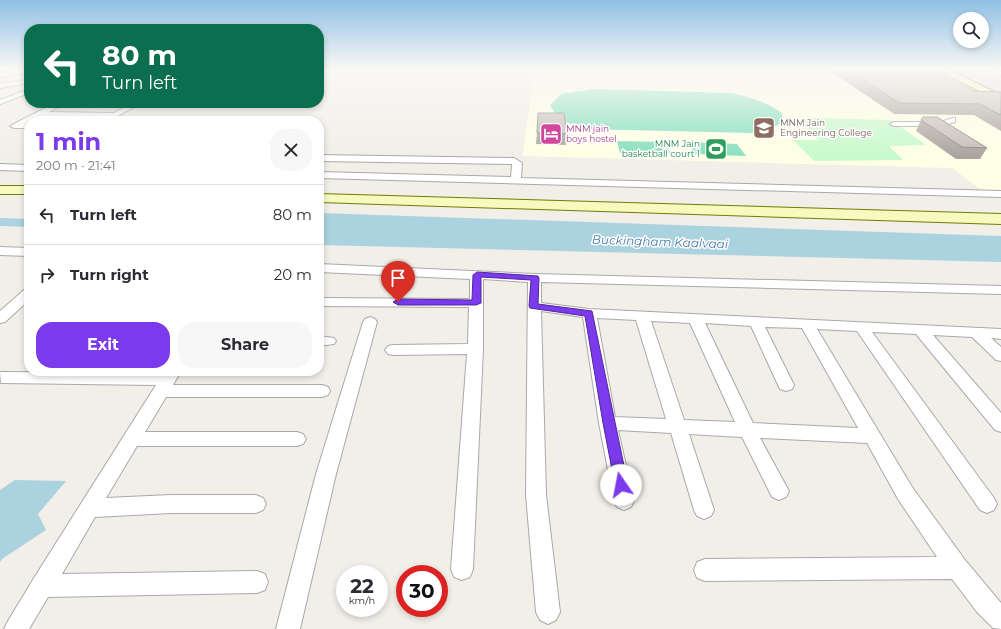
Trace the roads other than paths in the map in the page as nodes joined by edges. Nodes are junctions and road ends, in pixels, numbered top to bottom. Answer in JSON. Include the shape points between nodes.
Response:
{"nodes":[{"id":1,"x":1,"y":102,"type":"edge"},
{"id":2,"x":21,"y":102,"type":"dead end"},
{"id":3,"x":51,"y":108,"type":"edge"},
{"id":4,"x":128,"y":108,"type":"edge"},
{"id":5,"x":39,"y":114,"type":"junction"},
{"id":6,"x":115,"y":115,"type":"joint"},
{"id":7,"x":35,"y":116,"type":"edge"},
{"id":8,"x":952,"y":120,"type":"dead end"},
{"id":9,"x":24,"y":121,"type":"edge"},
{"id":10,"x":894,"y":124,"type":"dead end"},
{"id":11,"x":24,"y":126,"type":"edge"},
{"id":12,"x":324,"y":158,"type":"edge"},
{"id":13,"x":0,"y":167,"type":"edge"},
{"id":14,"x":24,"y":168,"type":"edge"},
{"id":15,"x":324,"y":175,"type":"edge"},
{"id":16,"x":516,"y":181,"type":"junction"},
{"id":17,"x":0,"y":190,"type":"edge"},
{"id":18,"x":24,"y":190,"type":"edge"},
{"id":19,"x":1001,"y":194,"type":"edge"},
{"id":20,"x":324,"y":198,"type":"edge"},
{"id":21,"x":1001,"y":219,"type":"edge"},
{"id":22,"x":0,"y":251,"type":"edge"},
{"id":23,"x":24,"y":252,"type":"edge"},
{"id":24,"x":324,"y":268,"type":"edge"},
{"id":25,"x":477,"y":275,"type":"junction"},
{"id":26,"x":535,"y":278,"type":"junction"},
{"id":27,"x":1001,"y":290,"type":"edge"},
{"id":28,"x":24,"y":297,"type":"edge"},
{"id":29,"x":324,"y":302,"type":"edge"},
{"id":30,"x":476,"y":303,"type":"junction"},
{"id":31,"x":534,"y":306,"type":"junction"},
{"id":32,"x":589,"y":313,"type":"junction"},
{"id":33,"x":642,"y":316,"type":"junction"},
{"id":34,"x":695,"y":318,"type":"junction"},
{"id":35,"x":0,"y":319,"type":"edge"},
{"id":36,"x":370,"y":322,"type":"dead end"},
{"id":37,"x":756,"y":322,"type":"junction"},
{"id":38,"x":807,"y":324,"type":"junction"},
{"id":39,"x":861,"y":327,"type":"junction"},
{"id":40,"x":920,"y":330,"type":"junction"},
{"id":41,"x":975,"y":332,"type":"junction"},
{"id":42,"x":1001,"y":334,"type":"edge"},
{"id":43,"x":475,"y":349,"type":"junction"},
{"id":44,"x":393,"y":350,"type":"dead end"},
{"id":45,"x":1001,"y":356,"type":"edge"},
{"id":46,"x":1,"y":377,"type":"edge"},
{"id":47,"x":167,"y":380,"type":"edge"},
{"id":48,"x":786,"y":385,"type":"dead end"},
{"id":49,"x":322,"y":390,"type":"dead end"},
{"id":50,"x":608,"y":423,"type":"junction"},
{"id":51,"x":1001,"y":425,"type":"edge"},
{"id":52,"x":677,"y":427,"type":"junction"},
{"id":53,"x":747,"y":429,"type":"junction"},
{"id":54,"x":871,"y":436,"type":"junction"},
{"id":55,"x":131,"y":439,"type":"junction"},
{"id":56,"x":297,"y":439,"type":"dead end"},
{"id":57,"x":779,"y":491,"type":"dead end"},
{"id":58,"x":624,"y":501,"type":"dead end"},
{"id":59,"x":256,"y":504,"type":"dead end"},
{"id":60,"x":987,"y":504,"type":"dead end"},
{"id":61,"x":90,"y":508,"type":"junction"},
{"id":62,"x":704,"y":510,"type":"dead end"},
{"id":63,"x":957,"y":568,"type":"junction"},
{"id":64,"x":462,"y":569,"type":"dead end"},
{"id":65,"x":705,"y":570,"type":"dead end"},
{"id":66,"x":257,"y":582,"type":"dead end"},
{"id":67,"x":42,"y":586,"type":"junction"},
{"id":68,"x":548,"y":612,"type":"dead end"},
{"id":69,"x":1001,"y":620,"type":"edge"},
{"id":70,"x":16,"y":629,"type":"edge"},
{"id":71,"x":288,"y":629,"type":"edge"}],
"edges":[{"from":1,"to":2,"type":"street"},
{"from":3,"to":5,"type":"street"},
{"from":4,"to":6,"type":"street"},
{"from":5,"to":6,"type":"street"},
{"from":5,"to":7,"type":"street"},
{"from":8,"to":10,"type":"street","via":[[942,124]]},
{"from":9,"to":11,"type":"street","via":[[14,126]]},
{"from":12,"to":16,"type":"street","via":[[514,161],[517,163]]},
{"from":13,"to":14,"type":"street"},
{"from":15,"to":16,"type":"street"},
{"from":16,"to":19,"type":"street"},
{"from":17,"to":18,"type":"street"},
{"from":20,"to":21,"type":"street"},
{"from":22,"to":23,"type":"street"},
{"from":24,"to":25,"type":"street"},
{"from":25,"to":26,"type":"street"},
{"from":25,"to":30,"type":"street"},
{"from":26,"to":27,"type":"street"},
{"from":26,"to":31,"type":"street"},
{"from":28,"to":35,"type":"street"},
{"from":29,"to":30,"type":"street"},
{"from":30,"to":43,"type":"street"},
{"from":31,"to":32,"type":"street"},
{"from":31,"to":68,"type":"street","via":[[536,495]]},
{"from":32,"to":33,"type":"street"},
{"from":32,"to":50,"type":"street"},
{"from":33,"to":34,"type":"street"},
{"from":33,"to":52,"type":"street"},
{"from":34,"to":37,"type":"street"},
{"from":34,"to":53,"type":"street"},
{"from":36,"to":71,"type":"street","via":[[326,474]]},
{"from":37,"to":38,"type":"street"},
{"from":37,"to":48,"type":"street"},
{"from":38,"to":39,"type":"street"},
{"from":38,"to":54,"type":"street"},
{"from":39,"to":40,"type":"street"},
{"from":39,"to":60,"type":"street"},
{"from":40,"to":41,"type":"street"},
{"from":40,"to":51,"type":"street"},
{"from":41,"to":42,"type":"street"},
{"from":41,"to":45,"type":"street"},
{"from":43,"to":44,"type":"street"},
{"from":43,"to":64,"type":"street"},
{"from":46,"to":47,"type":"street"},
{"from":47,"to":49,"type":"street"},
{"from":47,"to":55,"type":"street"},
{"from":50,"to":52,"type":"street"},
{"from":50,"to":58,"type":"street"},
{"from":52,"to":53,"type":"street"},
{"from":52,"to":62,"type":"street"},
{"from":53,"to":54,"type":"street"},
{"from":53,"to":57,"type":"street"},
{"from":54,"to":63,"type":"street","via":[[905,493]]},
{"from":55,"to":56,"type":"street"},
{"from":55,"to":61,"type":"street"},
{"from":59,"to":61,"type":"street","via":[[171,504]]},
{"from":61,"to":67,"type":"street"},
{"from":63,"to":65,"type":"street"},
{"from":63,"to":69,"type":"street"},
{"from":66,"to":67,"type":"street"},
{"from":67,"to":70,"type":"street"}]}
